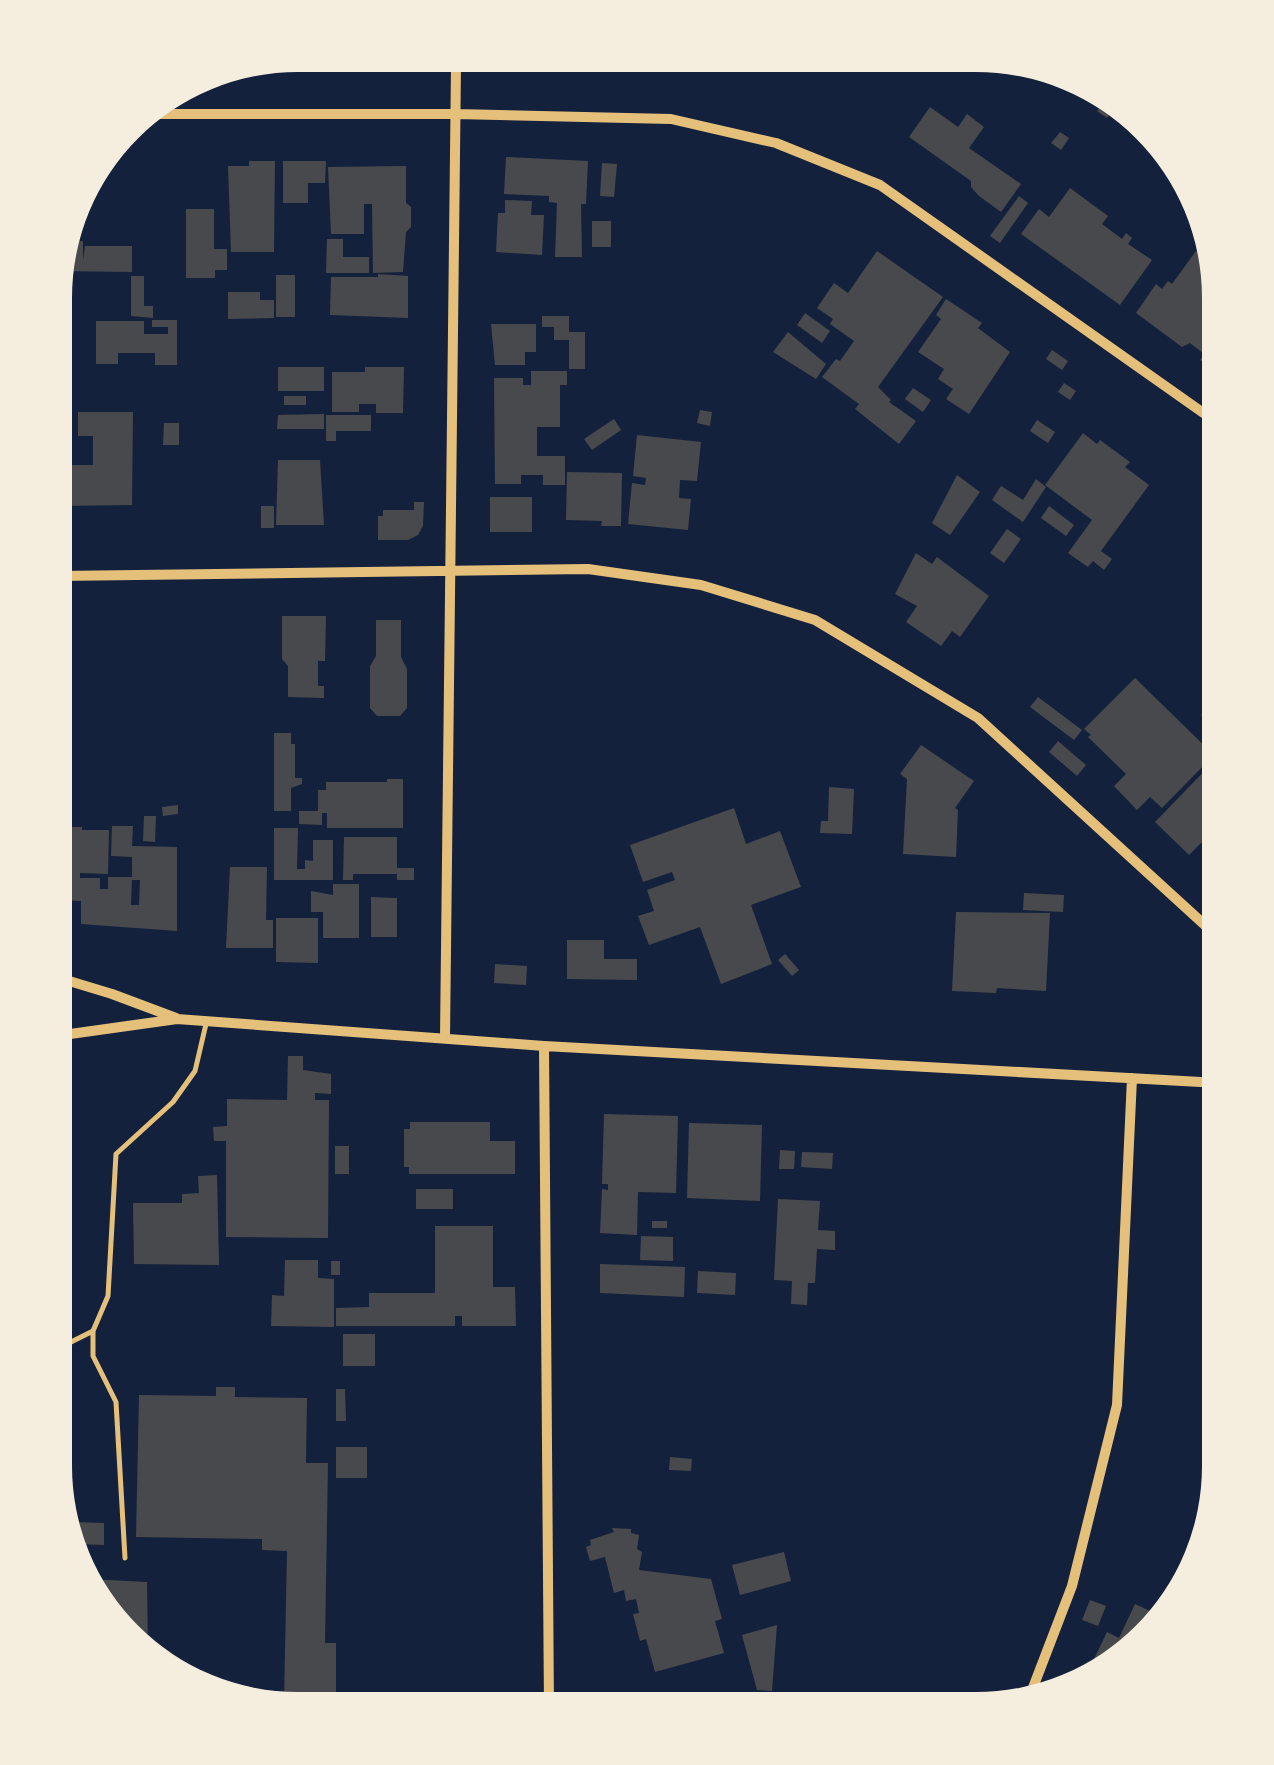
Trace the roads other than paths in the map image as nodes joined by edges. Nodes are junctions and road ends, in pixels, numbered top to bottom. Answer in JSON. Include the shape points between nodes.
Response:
{"nodes":[{"id":1,"x":456,"y":72,"type":"edge"},
{"id":2,"x":169,"y":114,"type":"edge"},
{"id":3,"x":456,"y":114,"type":"junction"},
{"id":4,"x":1202,"y":412,"type":"edge"},
{"id":5,"x":450,"y":569,"type":"junction"},
{"id":6,"x":72,"y":576,"type":"edge"},
{"id":7,"x":1201,"y":922,"type":"edge"},
{"id":8,"x":72,"y":983,"type":"edge"},
{"id":9,"x":177,"y":1019,"type":"junction"},
{"id":10,"x":207,"y":1021,"type":"junction"},
{"id":11,"x":72,"y":1034,"type":"edge"},
{"id":12,"x":445,"y":1038,"type":"junction"},
{"id":13,"x":544,"y":1046,"type":"junction"},
{"id":14,"x":1132,"y":1078,"type":"junction"},
{"id":15,"x":1201,"y":1082,"type":"edge"},
{"id":16,"x":93,"y":1332,"type":"junction"},
{"id":17,"x":72,"y":1342,"type":"edge"},
{"id":18,"x":124,"y":1558,"type":"dead end"},
{"id":19,"x":1034,"y":1685,"type":"edge"},
{"id":20,"x":549,"y":1692,"type":"edge"}],
"edges":[{"from":1,"to":3,"type":"street"},
{"from":2,"to":3,"type":"street"},
{"from":3,"to":4,"type":"street","via":[[671,119],[776,142],[880,185]]},
{"from":3,"to":5,"type":"street"},
{"from":5,"to":6,"type":"street"},
{"from":5,"to":7,"type":"street","via":[[588,569],[701,586],[814,620],[978,718]]},
{"from":5,"to":12,"type":"street"},
{"from":8,"to":9,"type":"street"},
{"from":9,"to":10,"type":"street"},
{"from":9,"to":11,"type":"street"},
{"from":10,"to":12,"type":"street"},
{"from":10,"to":16,"type":"lane","via":[[194,1071],[173,1102],[116,1154],[108,1296]]},
{"from":12,"to":13,"type":"street"},
{"from":13,"to":14,"type":"street"},
{"from":13,"to":20,"type":"street"},
{"from":14,"to":15,"type":"street"},
{"from":14,"to":19,"type":"street","via":[[1118,1405],[1072,1586]]},
{"from":16,"to":17,"type":"lane"},
{"from":16,"to":18,"type":"lane","via":[[94,1356],[116,1402]]}]}
